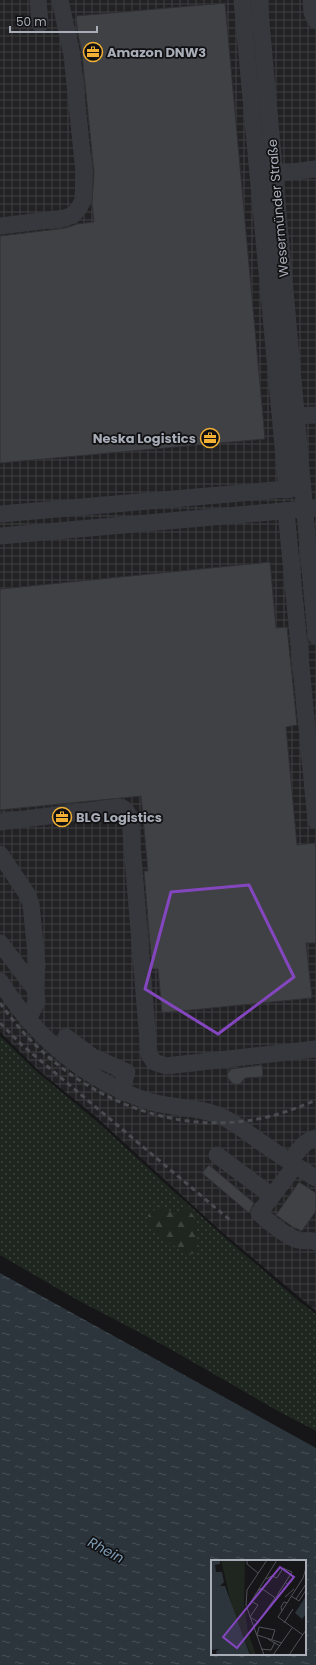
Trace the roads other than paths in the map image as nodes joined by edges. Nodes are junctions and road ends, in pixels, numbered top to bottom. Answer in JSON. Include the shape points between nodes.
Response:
{"nodes":[{"id":1,"x":38,"y":0,"type":"edge"},
{"id":2,"x":60,"y":0,"type":"edge"},
{"id":3,"x":242,"y":0,"type":"edge"},
{"id":4,"x":259,"y":0,"type":"edge"},
{"id":5,"x":311,"y":0,"type":"edge"},
{"id":6,"x":316,"y":20,"type":"edge"},
{"id":7,"x":40,"y":24,"type":"dead end"},
{"id":8,"x":316,"y":169,"type":"edge"},
{"id":9,"x":275,"y":174,"type":"junction"},
{"id":10,"x":0,"y":226,"type":"edge"},
{"id":11,"x":316,"y":415,"type":"edge"},
{"id":12,"x":296,"y":416,"type":"junction"},
{"id":13,"x":295,"y":489,"type":"junction"},
{"id":14,"x":310,"y":509,"type":"edge"},
{"id":15,"x":286,"y":511,"type":"junction"},
{"id":16,"x":0,"y":514,"type":"edge"},
{"id":17,"x":0,"y":536,"type":"edge"},
{"id":18,"x":313,"y":577,"type":"edge"},
{"id":19,"x":316,"y":636,"type":"edge"},
{"id":20,"x":316,"y":821,"type":"edge"},
{"id":21,"x":0,"y":822,"type":"edge"},
{"id":22,"x":0,"y":854,"type":"edge"},
{"id":23,"x":0,"y":943,"type":"edge"},
{"id":24,"x":0,"y":981,"type":"edge"},
{"id":25,"x":35,"y":989,"type":"junction"},
{"id":26,"x":28,"y":1020,"type":"junction"},
{"id":27,"x":66,"y":1037,"type":"dead end"},
{"id":28,"x":316,"y":1049,"type":"edge"},
{"id":29,"x":121,"y":1091,"type":"junction"},
{"id":30,"x":316,"y":1138,"type":"edge"},
{"id":31,"x":217,"y":1155,"type":"dead end"},
{"id":32,"x":293,"y":1164,"type":"junction"},
{"id":33,"x":316,"y":1178,"type":"edge"},
{"id":34,"x":272,"y":1196,"type":"junction"},
{"id":35,"x":316,"y":1242,"type":"edge"}],
"edges":[{"from":1,"to":7,"type":"street"},
{"from":2,"to":10,"type":"street","via":[[72,55],[84,173],[83,200],[73,215],[65,218]]},
{"from":3,"to":13,"type":"street"},
{"from":4,"to":9,"type":"street","name":"Wesermünder Straße"},
{"from":5,"to":6,"type":"street"},
{"from":8,"to":9,"type":"street"},
{"from":9,"to":12,"type":"street","name":"Wesermünder Straße"},
{"from":11,"to":12,"type":"street"},
{"from":12,"to":13,"type":"street","name":"Wesermünder Straße"},
{"from":13,"to":14,"type":"street","name":"Wesermünder Straße"},
{"from":13,"to":16,"type":"street"},
{"from":14,"to":15,"type":"street"},
{"from":14,"to":18,"type":"street","name":"Wesermünder Straße"},
{"from":15,"to":17,"type":"street"},
{"from":15,"to":20,"type":"street"},
{"from":18,"to":19,"type":"street","name":"Wesermünder Straße"},
{"from":21,"to":28,"type":"street","via":[[119,807],[127,811],[130,820],[149,1054],[154,1062],[166,1066]]},
{"from":22,"to":25,"type":"street","via":[[31,904],[37,966]]},
{"from":23,"to":25,"type":"street"},
{"from":24,"to":26,"type":"street"},
{"from":25,"to":26,"type":"street","via":[[37,1001]]},
{"from":26,"to":29,"type":"street","via":[[86,1072]]},
{"from":27,"to":29,"type":"street","via":[[93,1057],[127,1072]]},
{"from":29,"to":32,"type":"street","via":[[167,1106],[223,1117]]},
{"from":30,"to":32,"type":"street","via":[[302,1145]]},
{"from":31,"to":34,"type":"street"},
{"from":32,"to":33,"type":"street"},
{"from":32,"to":34,"type":"street"},
{"from":34,"to":35,"type":"street","via":[[259,1213],[293,1238]]}]}
